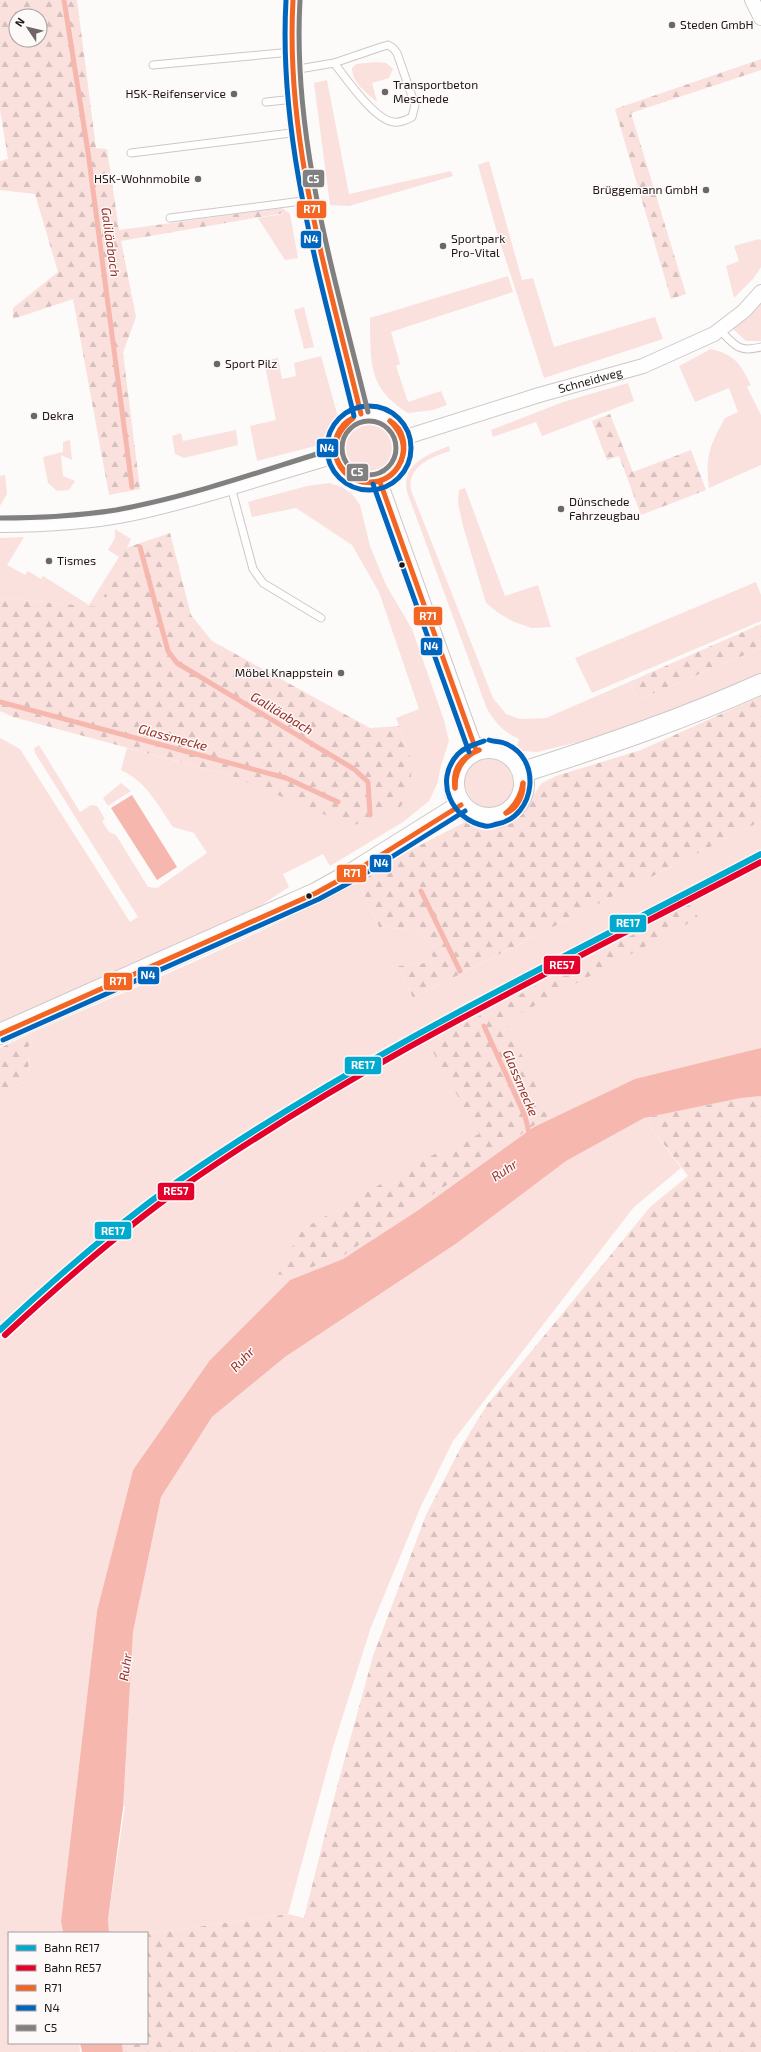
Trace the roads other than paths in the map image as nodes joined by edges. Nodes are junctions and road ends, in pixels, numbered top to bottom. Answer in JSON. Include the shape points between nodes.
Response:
{"nodes":[{"id":1,"x":293,"y":0,"type":"edge"},
{"id":2,"x":752,"y":0,"type":"edge"},
{"id":3,"x":761,"y":18,"type":"edge"},
{"id":4,"x":292,"y":52,"type":"junction"},
{"id":5,"x":152,"y":64,"type":"dead end"},
{"id":6,"x":334,"y":64,"type":"junction"},
{"id":7,"x":293,"y":70,"type":"junction"},
{"id":8,"x":295,"y":99,"type":"junction"},
{"id":9,"x":266,"y":102,"type":"dead end"},
{"id":10,"x":299,"y":132,"type":"junction"},
{"id":11,"x":131,"y":153,"type":"dead end"},
{"id":12,"x":310,"y":200,"type":"junction"},
{"id":13,"x":170,"y":218,"type":"dead end"},
{"id":14,"x":761,"y":292,"type":"edge"},
{"id":15,"x":720,"y":330,"type":"junction"},
{"id":16,"x":761,"y":347,"type":"edge"},
{"id":17,"x":361,"y":414,"type":"junction"},
{"id":18,"x":403,"y":438,"type":"junction"},
{"id":19,"x":335,"y":456,"type":"junction"},
{"id":20,"x":380,"y":482,"type":"junction"},
{"id":21,"x":231,"y":487,"type":"junction"},
{"id":22,"x":0,"y":525,"type":"edge"},
{"id":23,"x":321,"y":618,"type":"dead end"},
{"id":24,"x":761,"y":684,"type":"edge"},
{"id":25,"x":476,"y":750,"type":"junction"},
{"id":26,"x":523,"y":772,"type":"junction"},
{"id":27,"x":461,"y":805,"type":"junction"},
{"id":28,"x":0,"y":1034,"type":"edge"}],
"edges":[{"from":1,"to":4,"type":"street"},
{"from":2,"to":3,"type":"street"},
{"from":4,"to":5,"type":"lane"},
{"from":4,"to":7,"type":"street"},
{"from":6,"to":6,"type":"lane","via":[[382,118],[403,122],[412,117],[415,104],[393,48],[381,46]]},
{"from":6,"to":7,"type":"lane"},
{"from":7,"to":8,"type":"street"},
{"from":8,"to":9,"type":"lane"},
{"from":8,"to":10,"type":"street"},
{"from":10,"to":11,"type":"lane"},
{"from":10,"to":12,"type":"street"},
{"from":12,"to":13,"type":"lane"},
{"from":12,"to":17,"type":"street"},
{"from":14,"to":15,"type":"street","name":"Schneidweg","via":[[744,311]]},
{"from":15,"to":16,"type":"lane","via":[[736,346],[749,350]]},
{"from":15,"to":18,"type":"street","name":"Schneidweg","via":[[643,366],[539,395]]},
{"from":17,"to":18,"type":"street","via":[[382,416],[391,421]]},
{"from":17,"to":19,"type":"street","via":[[351,418],[337,435],[334,445]]},
{"from":18,"to":20,"type":"street","via":[[404,448],[399,467]]},
{"from":19,"to":20,"type":"street","via":[[345,474],[354,480],[364,483]]},
{"from":19,"to":21,"type":"street"},
{"from":20,"to":25,"type":"street"},
{"from":21,"to":22,"type":"street","via":[[128,514],[31,525]]},
{"from":21,"to":23,"type":"lane","via":[[257,576],[263,583]]},
{"from":24,"to":26,"type":"main road","via":[[654,729]]},
{"from":25,"to":26,"type":"main road","via":[[487,747],[499,749],[518,762]]},
{"from":25,"to":27,"type":"main road","via":[[465,757],[457,767],[455,793]]},
{"from":26,"to":27,"type":"main road","via":[[523,793],[519,802],[504,815],[494,818],[478,817]]},
{"from":27,"to":28,"type":"main road","via":[[316,893]]}]}
